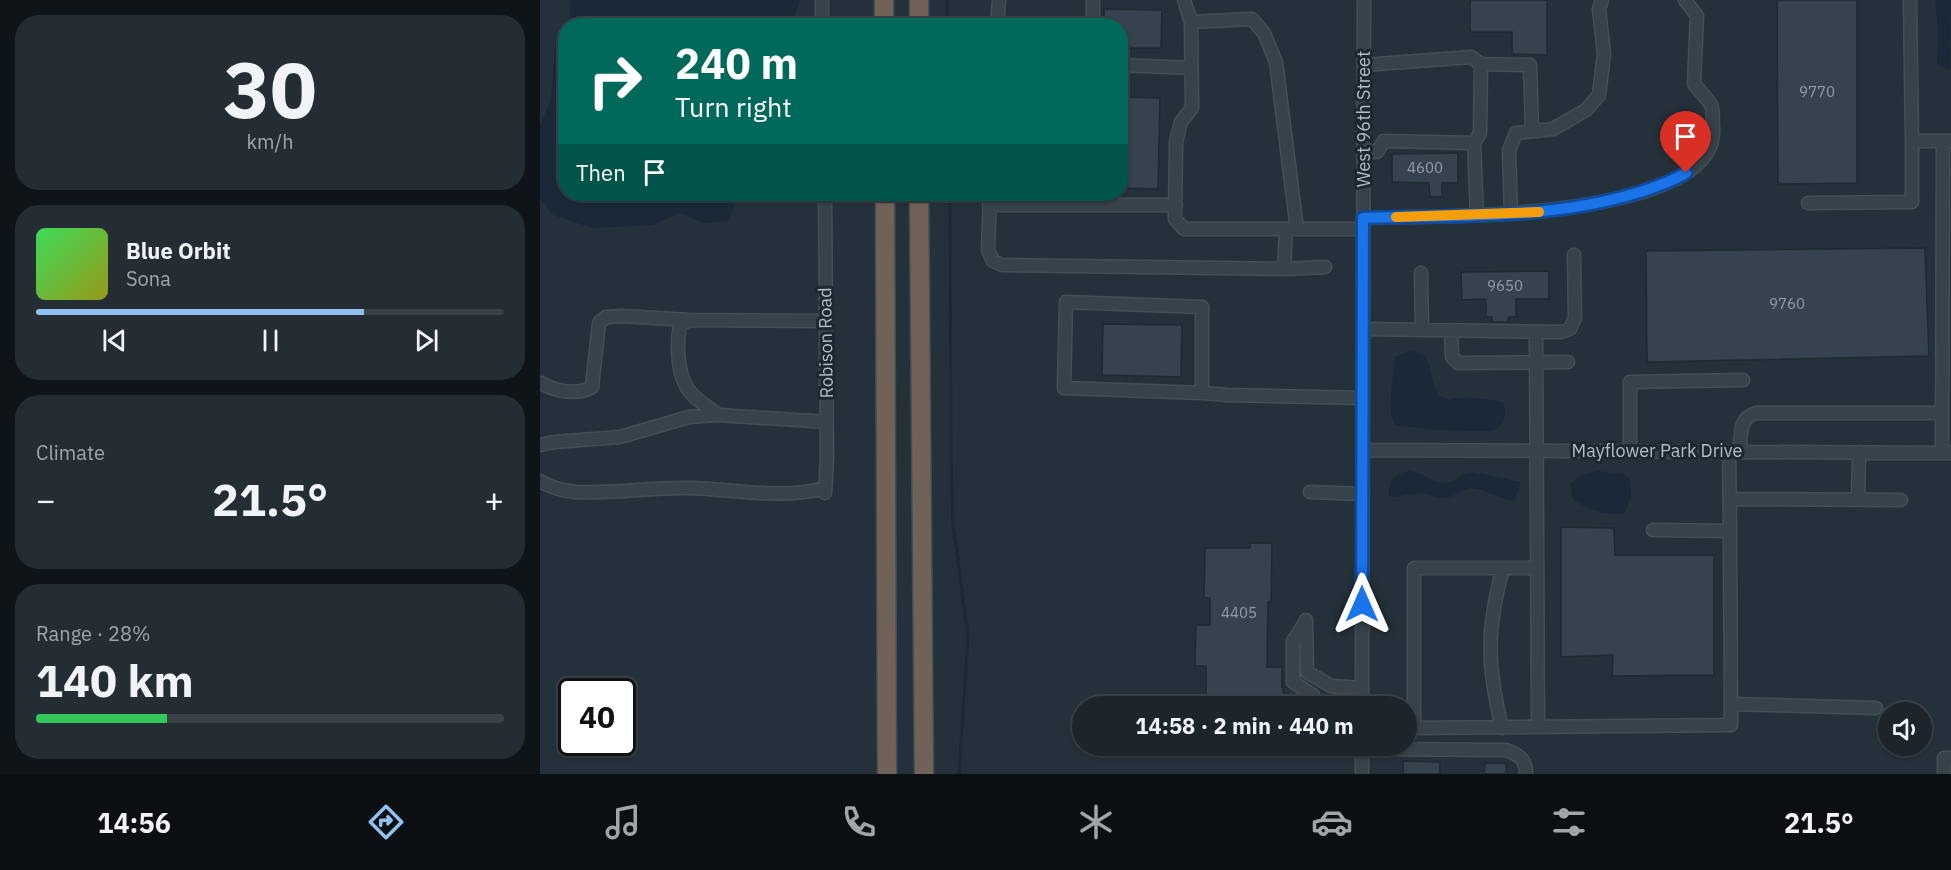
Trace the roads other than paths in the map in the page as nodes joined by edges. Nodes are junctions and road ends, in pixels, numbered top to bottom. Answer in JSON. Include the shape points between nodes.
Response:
{"nodes":[{"id":1,"x":822,"y":0,"type":"edge"},
{"id":2,"x":884,"y":0,"type":"edge"},
{"id":3,"x":919,"y":0,"type":"edge"},
{"id":4,"x":999,"y":0,"type":"edge"},
{"id":5,"x":1094,"y":0,"type":"edge"},
{"id":6,"x":1184,"y":0,"type":"edge"},
{"id":7,"x":1364,"y":0,"type":"edge"},
{"id":8,"x":1602,"y":0,"type":"edge"},
{"id":9,"x":1686,"y":0,"type":"edge"},
{"id":10,"x":1910,"y":0,"type":"edge"},
{"id":11,"x":822,"y":18,"type":"edge"},
{"id":12,"x":884,"y":18,"type":"edge"},
{"id":13,"x":919,"y":18,"type":"edge"},
{"id":14,"x":998,"y":18,"type":"edge"},
{"id":15,"x":1093,"y":18,"type":"edge"},
{"id":16,"x":1191,"y":22,"type":"junction"},
{"id":17,"x":1481,"y":64,"type":"junction"},
{"id":18,"x":1128,"y":65,"type":"edge"},
{"id":19,"x":1364,"y":65,"type":"junction"},
{"id":20,"x":1191,"y":68,"type":"junction"},
{"id":21,"x":1532,"y":131,"type":"junction"},
{"id":22,"x":1912,"y":141,"type":"junction"},
{"id":23,"x":1947,"y":141,"type":"edge"},
{"id":24,"x":1474,"y":143,"type":"junction"},
{"id":25,"x":1364,"y":152,"type":"junction"},
{"id":26,"x":825,"y":201,"type":"edge"},
{"id":27,"x":885,"y":201,"type":"edge"},
{"id":28,"x":919,"y":201,"type":"edge"},
{"id":29,"x":989,"y":201,"type":"edge"},
{"id":30,"x":1051,"y":201,"type":"edge"},
{"id":31,"x":1808,"y":203,"type":"dead end"},
{"id":32,"x":1176,"y":205,"type":"junction"},
{"id":33,"x":1510,"y":214,"type":"junction"},
{"id":34,"x":1477,"y":215,"type":"junction"},
{"id":35,"x":1363,"y":223,"type":"junction"},
{"id":36,"x":1291,"y":229,"type":"junction"},
{"id":37,"x":1574,"y":255,"type":"dead end"},
{"id":38,"x":1325,"y":267,"type":"dead end"},
{"id":39,"x":1284,"y":269,"type":"junction"},
{"id":40,"x":1421,"y":273,"type":"dead end"},
{"id":41,"x":689,"y":320,"type":"junction"},
{"id":42,"x":826,"y":321,"type":"junction"},
{"id":43,"x":1363,"y":329,"type":"junction"},
{"id":44,"x":1422,"y":330,"type":"junction"},
{"id":45,"x":1450,"y":330,"type":"junction"},
{"id":46,"x":1536,"y":332,"type":"junction"},
{"id":47,"x":1536,"y":362,"type":"junction"},
{"id":48,"x":1568,"y":362,"type":"dead end"},
{"id":49,"x":1743,"y":380,"type":"dead end"},
{"id":50,"x":541,"y":383,"type":"edge"},
{"id":51,"x":1202,"y":393,"type":"junction"},
{"id":52,"x":1363,"y":398,"type":"junction"},
{"id":53,"x":1942,"y":413,"type":"junction"},
{"id":54,"x":718,"y":415,"type":"junction"},
{"id":55,"x":827,"y":422,"type":"junction"},
{"id":56,"x":540,"y":445,"type":"edge"},
{"id":57,"x":1363,"y":450,"type":"junction"},
{"id":58,"x":1537,"y":451,"type":"junction"},
{"id":59,"x":1630,"y":451,"type":"junction"},
{"id":60,"x":1735,"y":452,"type":"junction"},
{"id":61,"x":1858,"y":452,"type":"junction"},
{"id":62,"x":1947,"y":453,"type":"edge"},
{"id":63,"x":540,"y":481,"type":"edge"},
{"id":64,"x":1310,"y":492,"type":"dead end"},
{"id":65,"x":1362,"y":494,"type":"junction"},
{"id":66,"x":1730,"y":499,"type":"junction"},
{"id":67,"x":1858,"y":499,"type":"junction"},
{"id":68,"x":1901,"y":500,"type":"dead end"},
{"id":69,"x":1653,"y":530,"type":"dead end"},
{"id":70,"x":1730,"y":531,"type":"junction"},
{"id":71,"x":1503,"y":568,"type":"junction"},
{"id":72,"x":1537,"y":568,"type":"junction"},
{"id":73,"x":1331,"y":686,"type":"junction"},
{"id":74,"x":1362,"y":688,"type":"junction"},
{"id":75,"x":1308,"y":696,"type":"edge"},
{"id":76,"x":1319,"y":696,"type":"edge"},
{"id":77,"x":1362,"y":696,"type":"edge"},
{"id":78,"x":886,"y":700,"type":"junction"},
{"id":79,"x":1731,"y":704,"type":"junction"},
{"id":80,"x":1876,"y":708,"type":"dead end"},
{"id":81,"x":1502,"y":728,"type":"junction"},
{"id":82,"x":1538,"y":728,"type":"junction"},
{"id":83,"x":1417,"y":748,"type":"edge"},
{"id":84,"x":1362,"y":756,"type":"edge"},
{"id":85,"x":1951,"y":758,"type":"edge"},
{"id":86,"x":882,"y":774,"type":"edge"},
{"id":87,"x":887,"y":774,"type":"edge"},
{"id":88,"x":924,"y":774,"type":"edge"},
{"id":89,"x":1362,"y":774,"type":"edge"},
{"id":90,"x":1527,"y":774,"type":"edge"},
{"id":91,"x":1944,"y":774,"type":"edge"}],
"edges":[{"from":1,"to":11,"type":"street"},
{"from":2,"to":12,"type":"highway"},
{"from":3,"to":13,"type":"highway"},
{"from":4,"to":14,"type":"street"},
{"from":5,"to":15,"type":"street"},
{"from":6,"to":16,"type":"street"},
{"from":7,"to":19,"type":"street","name":"West 96th Street"},
{"from":8,"to":21,"type":"street","via":[[1599,9],[1604,54],[1599,95],[1586,110],[1553,129]]},
{"from":9,"to":33,"type":"street","via":[[1697,16],[1694,84],[1711,106],[1714,140],[1700,164],[1672,182],[1612,201]]},
{"from":10,"to":22,"type":"street"},
{"from":16,"to":20,"type":"street"},
{"from":16,"to":36,"type":"street","via":[[1252,19],[1264,33],[1276,62]]},
{"from":17,"to":19,"type":"street","via":[[1471,57]]},
{"from":17,"to":21,"type":"street","via":[[1530,65]]},
{"from":17,"to":24,"type":"street","via":[[1480,133]]},
{"from":18,"to":20,"type":"street"},
{"from":19,"to":25,"type":"street","name":"West 96th Street"},
{"from":20,"to":32,"type":"street","via":[[1192,108],[1181,122],[1176,142]]},
{"from":21,"to":33,"type":"street","via":[[1516,133],[1509,150]]},
{"from":22,"to":23,"type":"street"},
{"from":22,"to":31,"type":"street","via":[[1912,202]]},
{"from":23,"to":53,"type":"street"},
{"from":24,"to":25,"type":"street","via":[[1384,141],[1377,152]]},
{"from":24,"to":34,"type":"street"},
{"from":25,"to":35,"type":"street","name":"West 96th Street"},
{"from":26,"to":42,"type":"street","name":"Robison Road"},
{"from":27,"to":78,"type":"highway"},
{"from":28,"to":88,"type":"highway"},
{"from":29,"to":39,"type":"street","via":[[988,250],[993,261],[1002,265]]},
{"from":30,"to":32,"type":"street"},
{"from":32,"to":36,"type":"street","via":[[1175,219],[1184,229]]},
{"from":33,"to":34,"type":"street"},
{"from":34,"to":35,"type":"street"},
{"from":35,"to":36,"type":"street"},
{"from":35,"to":43,"type":"street","name":"West 96th Street"},
{"from":36,"to":39,"type":"street"},
{"from":37,"to":46,"type":"street","via":[[1574,323],[1561,332]]},
{"from":38,"to":39,"type":"street"},
{"from":40,"to":44,"type":"street"},
{"from":41,"to":42,"type":"street"},
{"from":41,"to":50,"type":"street","via":[[606,317],[599,323],[592,387],[553,390]]},
{"from":41,"to":54,"type":"street","via":[[678,333],[683,379],[691,394]]},
{"from":42,"to":55,"type":"street","name":"Robison Road"},
{"from":43,"to":44,"type":"street"},
{"from":43,"to":52,"type":"street","name":"West 96th Street"},
{"from":44,"to":45,"type":"street"},
{"from":45,"to":46,"type":"street"},
{"from":45,"to":47,"type":"street","via":[[1452,357],[1458,363]]},
{"from":46,"to":47,"type":"street"},
{"from":47,"to":48,"type":"street"},
{"from":47,"to":58,"type":"street"},
{"from":49,"to":59,"type":"street","via":[[1630,382]]},
{"from":51,"to":51,"type":"street","via":[[1202,307],[1066,302],[1064,388]]},
{"from":51,"to":52,"type":"street"},
{"from":52,"to":57,"type":"street","name":"West 96th Street"},
{"from":53,"to":60,"type":"street","via":[[1756,413],[1746,417]]},
{"from":53,"to":62,"type":"street"},
{"from":54,"to":55,"type":"street"},
{"from":54,"to":56,"type":"street","via":[[689,417],[620,437]]},
{"from":55,"to":63,"type":"street","name":"Robison Road","via":[[825,490],[806,494],[689,488],[574,492]]},
{"from":57,"to":58,"type":"street","name":"Mayflower Park Drive"},
{"from":57,"to":65,"type":"street","name":"West 96th Street"},
{"from":58,"to":59,"type":"street","name":"Mayflower Park Drive"},
{"from":58,"to":72,"type":"street"},
{"from":59,"to":60,"type":"street","name":"Mayflower Park Drive"},
{"from":60,"to":61,"type":"street","name":"Mayflower Park Drive"},
{"from":60,"to":66,"type":"street"},
{"from":61,"to":62,"type":"street","name":"Mayflower Park Drive"},
{"from":61,"to":67,"type":"street"},
{"from":64,"to":65,"type":"street"},
{"from":65,"to":74,"type":"street","name":"West 96th Street"},
{"from":66,"to":67,"type":"street"},
{"from":66,"to":70,"type":"street"},
{"from":67,"to":68,"type":"street"},
{"from":69,"to":70,"type":"street"},
{"from":70,"to":79,"type":"street"},
{"from":71,"to":72,"type":"street"},
{"from":71,"to":81,"type":"street","via":[[1490,634],[1490,665]]},
{"from":71,"to":81,"type":"street","via":[[1414,568],[1414,728]]},
{"from":72,"to":82,"type":"street"},
{"from":73,"to":74,"type":"street"},
{"from":73,"to":75,"type":"street","via":[[1307,672],[1306,620],[1293,641],[1293,682]]},
{"from":73,"to":76,"type":"street"},
{"from":74,"to":77,"type":"street","name":"West 96th Street"},
{"from":78,"to":86,"type":"highway"},
{"from":78,"to":87,"type":"highway"},
{"from":79,"to":80,"type":"street"},
{"from":79,"to":82,"type":"street","via":[[1731,725]]},
{"from":81,"to":82,"type":"street"},
{"from":83,"to":90,"type":"street","via":[[1506,750],[1525,761]]},
{"from":84,"to":89,"type":"street"},
{"from":85,"to":91,"type":"street","via":[[1944,758]]}]}
